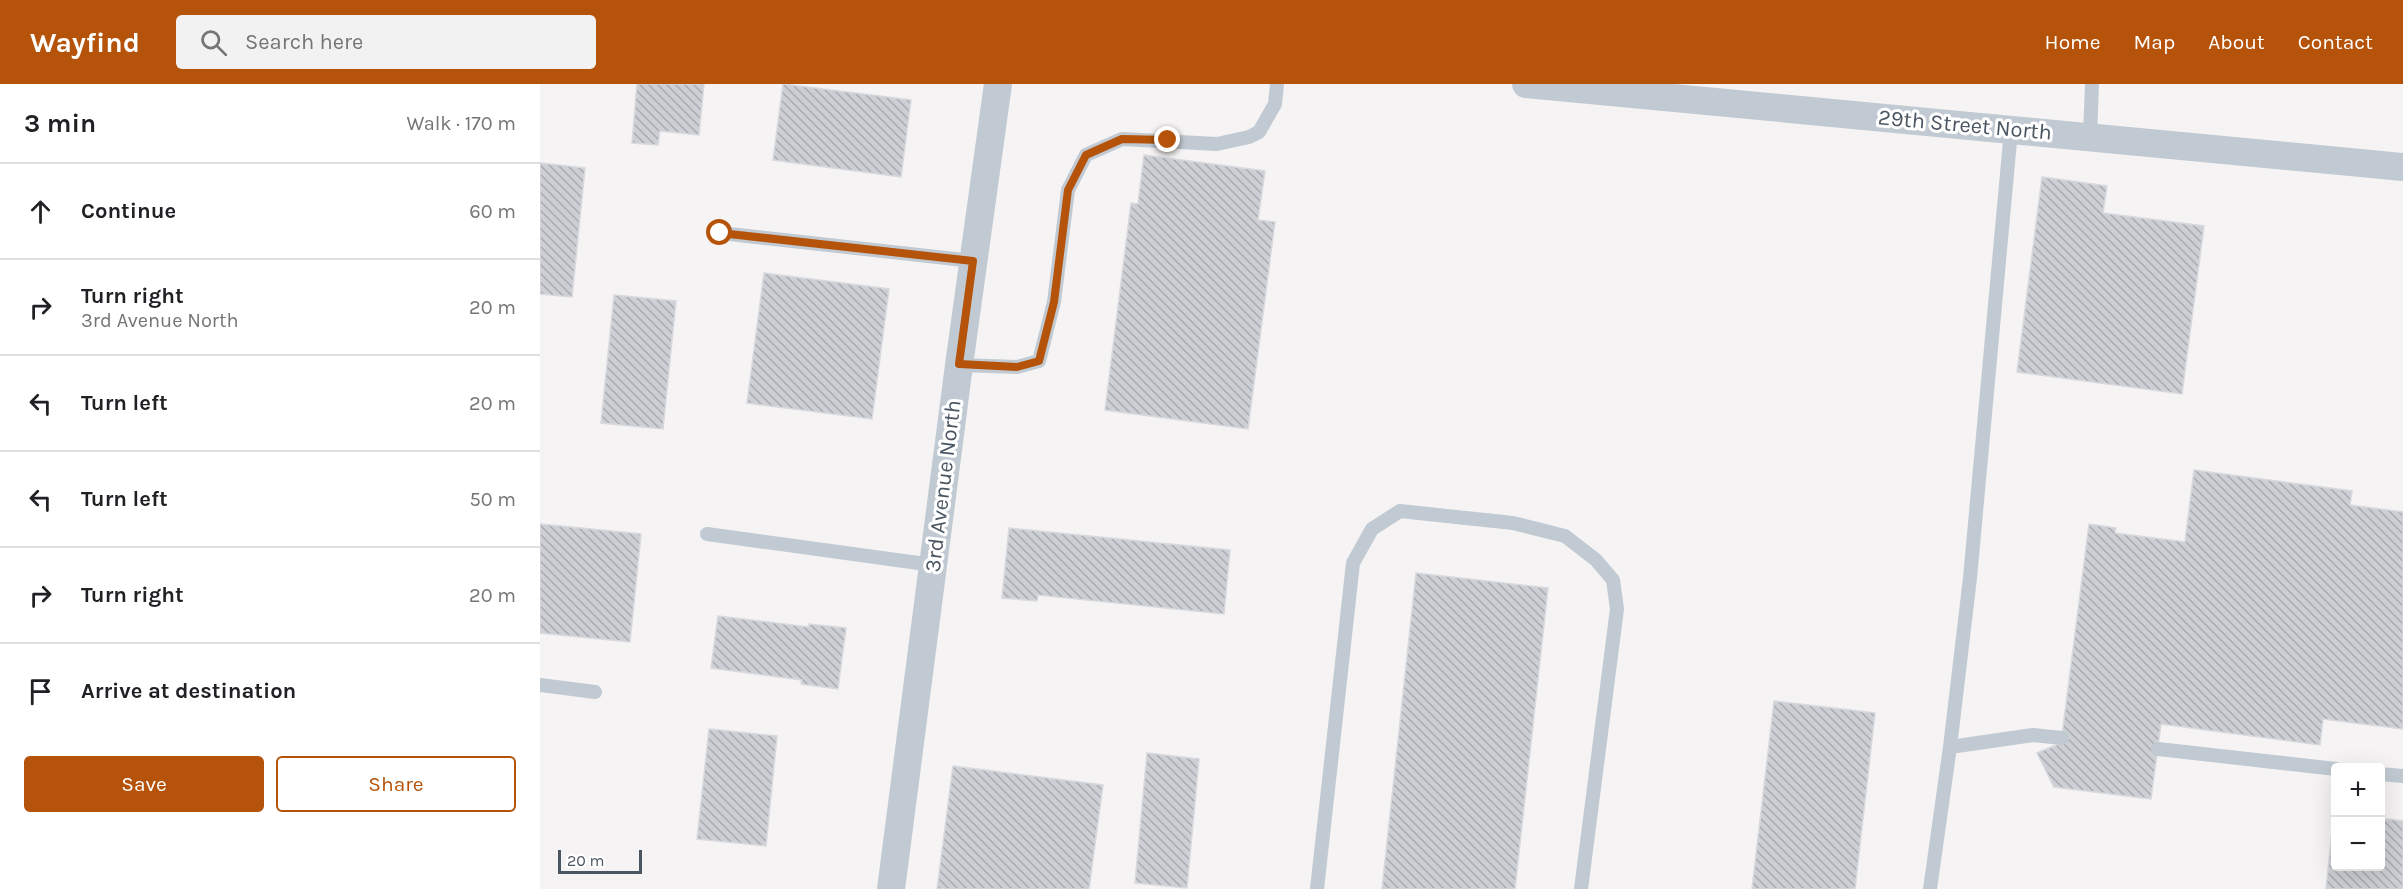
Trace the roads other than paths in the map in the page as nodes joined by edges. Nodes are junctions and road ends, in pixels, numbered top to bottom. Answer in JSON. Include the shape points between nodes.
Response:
{"nodes":[{"id":1,"x":998,"y":84,"type":"edge"},
{"id":2,"x":1277,"y":84,"type":"edge"},
{"id":3,"x":1526,"y":84,"type":"edge"},
{"id":4,"x":2091,"y":84,"type":"edge"},
{"id":5,"x":2011,"y":130,"type":"junction"},
{"id":6,"x":2090,"y":137,"type":"junction"},
{"id":7,"x":2403,"y":167,"type":"edge"},
{"id":8,"x":720,"y":233,"type":"dead end"},
{"id":9,"x":973,"y":261,"type":"junction"},
{"id":10,"x":959,"y":364,"type":"junction"},
{"id":11,"x":707,"y":534,"type":"dead end"},
{"id":12,"x":933,"y":565,"type":"junction"},
{"id":13,"x":540,"y":685,"type":"edge"},
{"id":14,"x":595,"y":692,"type":"dead end"},
{"id":15,"x":2062,"y":738,"type":"dead end"},
{"id":16,"x":1950,"y":747,"type":"junction"},
{"id":17,"x":2158,"y":749,"type":"dead end"},
{"id":18,"x":2331,"y":768,"type":"edge"},
{"id":19,"x":2385,"y":774,"type":"edge"},
{"id":20,"x":2403,"y":776,"type":"edge"},
{"id":21,"x":891,"y":889,"type":"edge"},
{"id":22,"x":1317,"y":889,"type":"edge"},
{"id":23,"x":1581,"y":889,"type":"edge"},
{"id":24,"x":1930,"y":889,"type":"edge"}],
"edges":[{"from":1,"to":9,"type":"street","name":"3rd Avenue North"},
{"from":2,"to":10,"type":"lane","via":[[1275,104],[1259,132],[1249,137],[1217,144],[1122,139],[1086,155],[1068,190],[1054,302],[1039,361],[1017,367]]},
{"from":3,"to":5,"type":"street","name":"29th Street North"},
{"from":4,"to":6,"type":"lane"},
{"from":5,"to":6,"type":"street","name":"29th Street North"},
{"from":5,"to":16,"type":"lane","via":[[1970,578]]},
{"from":6,"to":7,"type":"street","name":"29th Street North"},
{"from":8,"to":9,"type":"lane"},
{"from":9,"to":10,"type":"street","name":"3rd Avenue North"},
{"from":10,"to":12,"type":"street","name":"3rd Avenue North"},
{"from":11,"to":12,"type":"lane"},
{"from":12,"to":21,"type":"street","name":"3rd Avenue North"},
{"from":13,"to":14,"type":"lane"},
{"from":15,"to":16,"type":"lane","via":[[2033,735]]},
{"from":16,"to":24,"type":"lane"},
{"from":17,"to":18,"type":"lane"},
{"from":19,"to":20,"type":"lane"},
{"from":22,"to":23,"type":"lane","via":[[1353,563],[1372,529],[1400,511],[1513,523],[1565,536],[1596,560],[1613,580],[1617,609]]}]}
